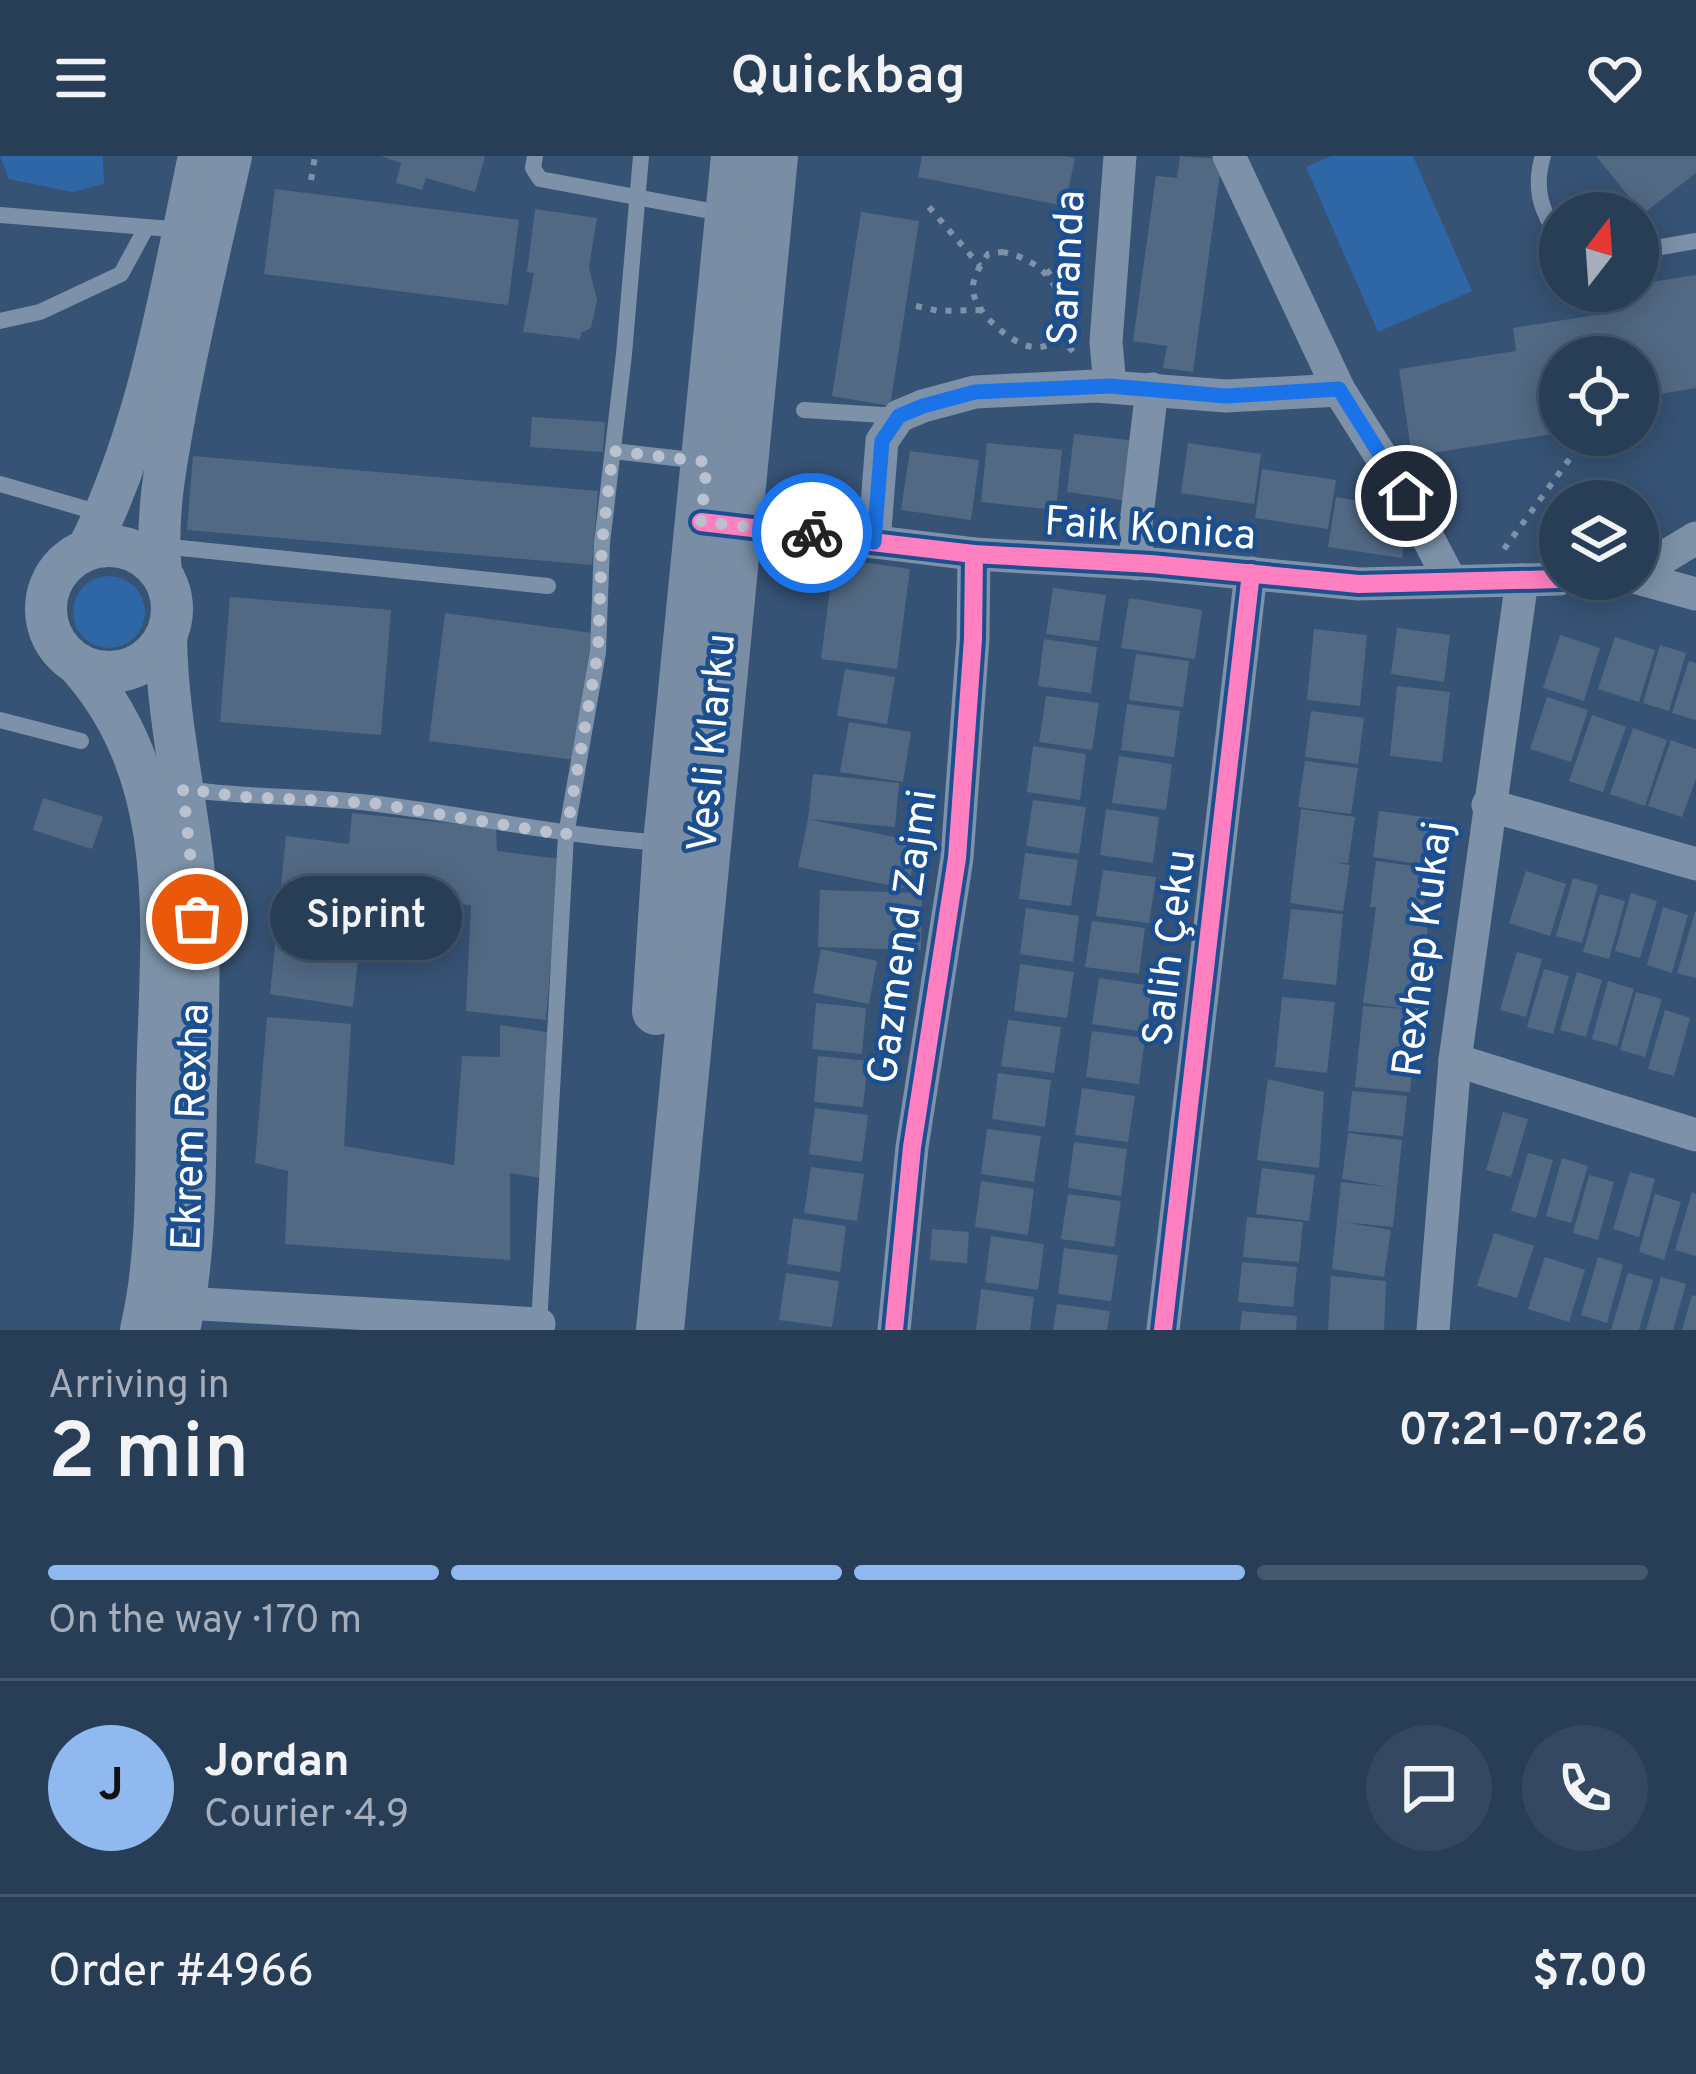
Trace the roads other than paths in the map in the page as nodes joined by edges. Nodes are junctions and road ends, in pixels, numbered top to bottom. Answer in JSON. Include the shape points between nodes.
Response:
{"nodes":[{"id":1,"x":199,"y":156,"type":"edge"},
{"id":2,"x":231,"y":156,"type":"edge"},
{"id":3,"x":535,"y":156,"type":"edge"},
{"id":4,"x":640,"y":156,"type":"edge"},
{"id":5,"x":735,"y":156,"type":"edge"},
{"id":6,"x":774,"y":156,"type":"edge"},
{"id":7,"x":1120,"y":156,"type":"edge"},
{"id":8,"x":1229,"y":156,"type":"edge"},
{"id":9,"x":1544,"y":156,"type":"edge"},
{"id":10,"x":639,"y":197,"type":"junction"},
{"id":11,"x":1539,"y":204,"type":"edge"},
{"id":12,"x":729,"y":214,"type":"junction"},
{"id":13,"x":0,"y":215,"type":"edge"},
{"id":14,"x":165,"y":229,"type":"junction"},
{"id":15,"x":1696,"y":242,"type":"edge"},
{"id":16,"x":1659,"y":248,"type":"edge"},
{"id":17,"x":0,"y":321,"type":"edge"},
{"id":18,"x":1110,"y":386,"type":"junction"},
{"id":19,"x":1152,"y":389,"type":"junction"},
{"id":20,"x":1339,"y":389,"type":"junction"},
{"id":21,"x":804,"y":410,"type":"dead end"},
{"id":22,"x":899,"y":416,"type":"junction"},
{"id":23,"x":613,"y":451,"type":"junction"},
{"id":24,"x":707,"y":462,"type":"junction"},
{"id":25,"x":0,"y":484,"type":"edge"},
{"id":26,"x":718,"y":523,"type":"junction"},
{"id":27,"x":97,"y":532,"type":"junction"},
{"id":28,"x":1696,"y":538,"type":"edge"},
{"id":29,"x":874,"y":542,"type":"junction"},
{"id":30,"x":974,"y":554,"type":"junction"},
{"id":31,"x":160,"y":560,"type":"junction"},
{"id":32,"x":1659,"y":562,"type":"edge"},
{"id":33,"x":1137,"y":564,"type":"junction"},
{"id":34,"x":1251,"y":573,"type":"junction"},
{"id":35,"x":1450,"y":580,"type":"junction"},
{"id":36,"x":1522,"y":580,"type":"junction"},
{"id":37,"x":1539,"y":580,"type":"edge"},
{"id":38,"x":1659,"y":582,"type":"edge"},
{"id":39,"x":548,"y":586,"type":"dead end"},
{"id":40,"x":1696,"y":594,"type":"edge"},
{"id":41,"x":166,"y":638,"type":"junction"},
{"id":42,"x":80,"y":667,"type":"junction"},
{"id":43,"x":0,"y":720,"type":"edge"},
{"id":44,"x":81,"y":742,"type":"dead end"},
{"id":45,"x":183,"y":789,"type":"junction"},
{"id":46,"x":1488,"y":806,"type":"junction"},
{"id":47,"x":566,"y":835,"type":"junction"},
{"id":48,"x":668,"y":843,"type":"junction"},
{"id":49,"x":1696,"y":864,"type":"edge"},
{"id":50,"x":1455,"y":1060,"type":"junction"},
{"id":51,"x":1696,"y":1135,"type":"edge"},
{"id":52,"x":182,"y":1317,"type":"edge"},
{"id":53,"x":539,"y":1327,"type":"edge"},
{"id":54,"x":141,"y":1330,"type":"edge"},
{"id":55,"x":630,"y":1330,"type":"edge"},
{"id":56,"x":660,"y":1330,"type":"edge"},
{"id":57,"x":894,"y":1330,"type":"edge"},
{"id":58,"x":1163,"y":1330,"type":"edge"},
{"id":59,"x":1433,"y":1330,"type":"edge"}],
"edges":[{"from":1,"to":14,"type":"street","name":"Ekrem Rexha"},
{"from":2,"to":31,"type":"street","name":"Ekrem Rexha","via":[[169,446]]},
{"from":3,"to":10,"type":"lane","via":[[540,179]]},
{"from":4,"to":10,"type":"lane"},
{"from":5,"to":12,"type":"main road","name":"Vesli Klarku"},
{"from":6,"to":26,"type":"main road","name":"Vesli Klarku"},
{"from":7,"to":18,"type":"street","name":"Saranda"},
{"from":8,"to":20,"type":"street"},
{"from":9,"to":11,"type":"lane"},
{"from":10,"to":12,"type":"lane"},
{"from":10,"to":23,"type":"lane"},
{"from":12,"to":24,"type":"main road","name":"Vesli Klarku"},
{"from":13,"to":14,"type":"lane"},
{"from":14,"to":17,"type":"lane","via":[[121,274],[40,312]]},
{"from":14,"to":27,"type":"street","name":"Ekrem Rexha","via":[[157,347]]},
{"from":15,"to":16,"type":"lane"},
{"from":18,"to":19,"type":"street","name":"Saranda"},
{"from":18,"to":22,"type":"street","name":"Saranda","via":[[975,392]]},
{"from":19,"to":20,"type":"street","name":"Saranda","via":[[1226,396]]},
{"from":19,"to":33,"type":"street"},
{"from":20,"to":35,"type":"street"},
{"from":21,"to":22,"type":"lane","name":"Saranda"},
{"from":22,"to":29,"type":"street","via":[[882,441]]},
{"from":23,"to":24,"type":"lane"},
{"from":23,"to":47,"type":"lane","via":[[598,652]]},
{"from":24,"to":26,"type":"main road","name":"Vesli Klarku"},
{"from":25,"to":27,"type":"lane"},
{"from":26,"to":29,"type":"street","name":"Faik Konica"},
{"from":26,"to":48,"type":"main road","name":"Vesli Klarku"},
{"from":26,"to":56,"type":"main road","name":"Vesli Klarku"},
{"from":27,"to":31,"type":"street","via":[[108,546]]},
{"from":27,"to":42,"type":"street","name":"Ekrem Rexha","via":[[46,594],[51,636]]},
{"from":28,"to":32,"type":"street"},
{"from":29,"to":30,"type":"street","name":"Faik Konica"},
{"from":30,"to":33,"type":"street","name":"Faik Konica"},
{"from":30,"to":57,"type":"street","name":"Gazmend Zajmi","via":[[957,858]]},
{"from":31,"to":39,"type":"lane"},
{"from":31,"to":41,"type":"street","name":"Ekrem Rexha","via":[[172,605]]},
{"from":33,"to":34,"type":"street","name":"Faik Konica"},
{"from":34,"to":35,"type":"street","name":"Faik Konica","via":[[1358,584]]},
{"from":34,"to":58,"type":"street","name":"Salih Çeku"},
{"from":35,"to":36,"type":"street","name":"Faik Konica"},
{"from":36,"to":37,"type":"street","name":"Faik Konica"},
{"from":36,"to":46,"type":"street","name":"Rexhep Kukaj"},
{"from":38,"to":40,"type":"street"},
{"from":41,"to":42,"type":"street","via":[[139,666]]},
{"from":41,"to":45,"type":"street","name":"Ekrem Rexha"},
{"from":42,"to":54,"type":"street","name":"Ekrem Rexha","via":[[124,730],[158,852],[163,981]]},
{"from":43,"to":44,"type":"lane"},
{"from":45,"to":47,"type":"lane","via":[[372,803]]},
{"from":45,"to":52,"type":"street","name":"Ekrem Rexha","via":[[199,985],[195,1182]]},
{"from":46,"to":49,"type":"street"},
{"from":46,"to":50,"type":"street","name":"Rexhep Kukaj"},
{"from":47,"to":48,"type":"lane"},
{"from":47,"to":53,"type":"lane"},
{"from":48,"to":55,"type":"main road","name":"Vesli Klarku"},
{"from":50,"to":51,"type":"street"},
{"from":50,"to":59,"type":"street","name":"Rexhep Kukaj"},
{"from":52,"to":53,"type":"street"}]}
